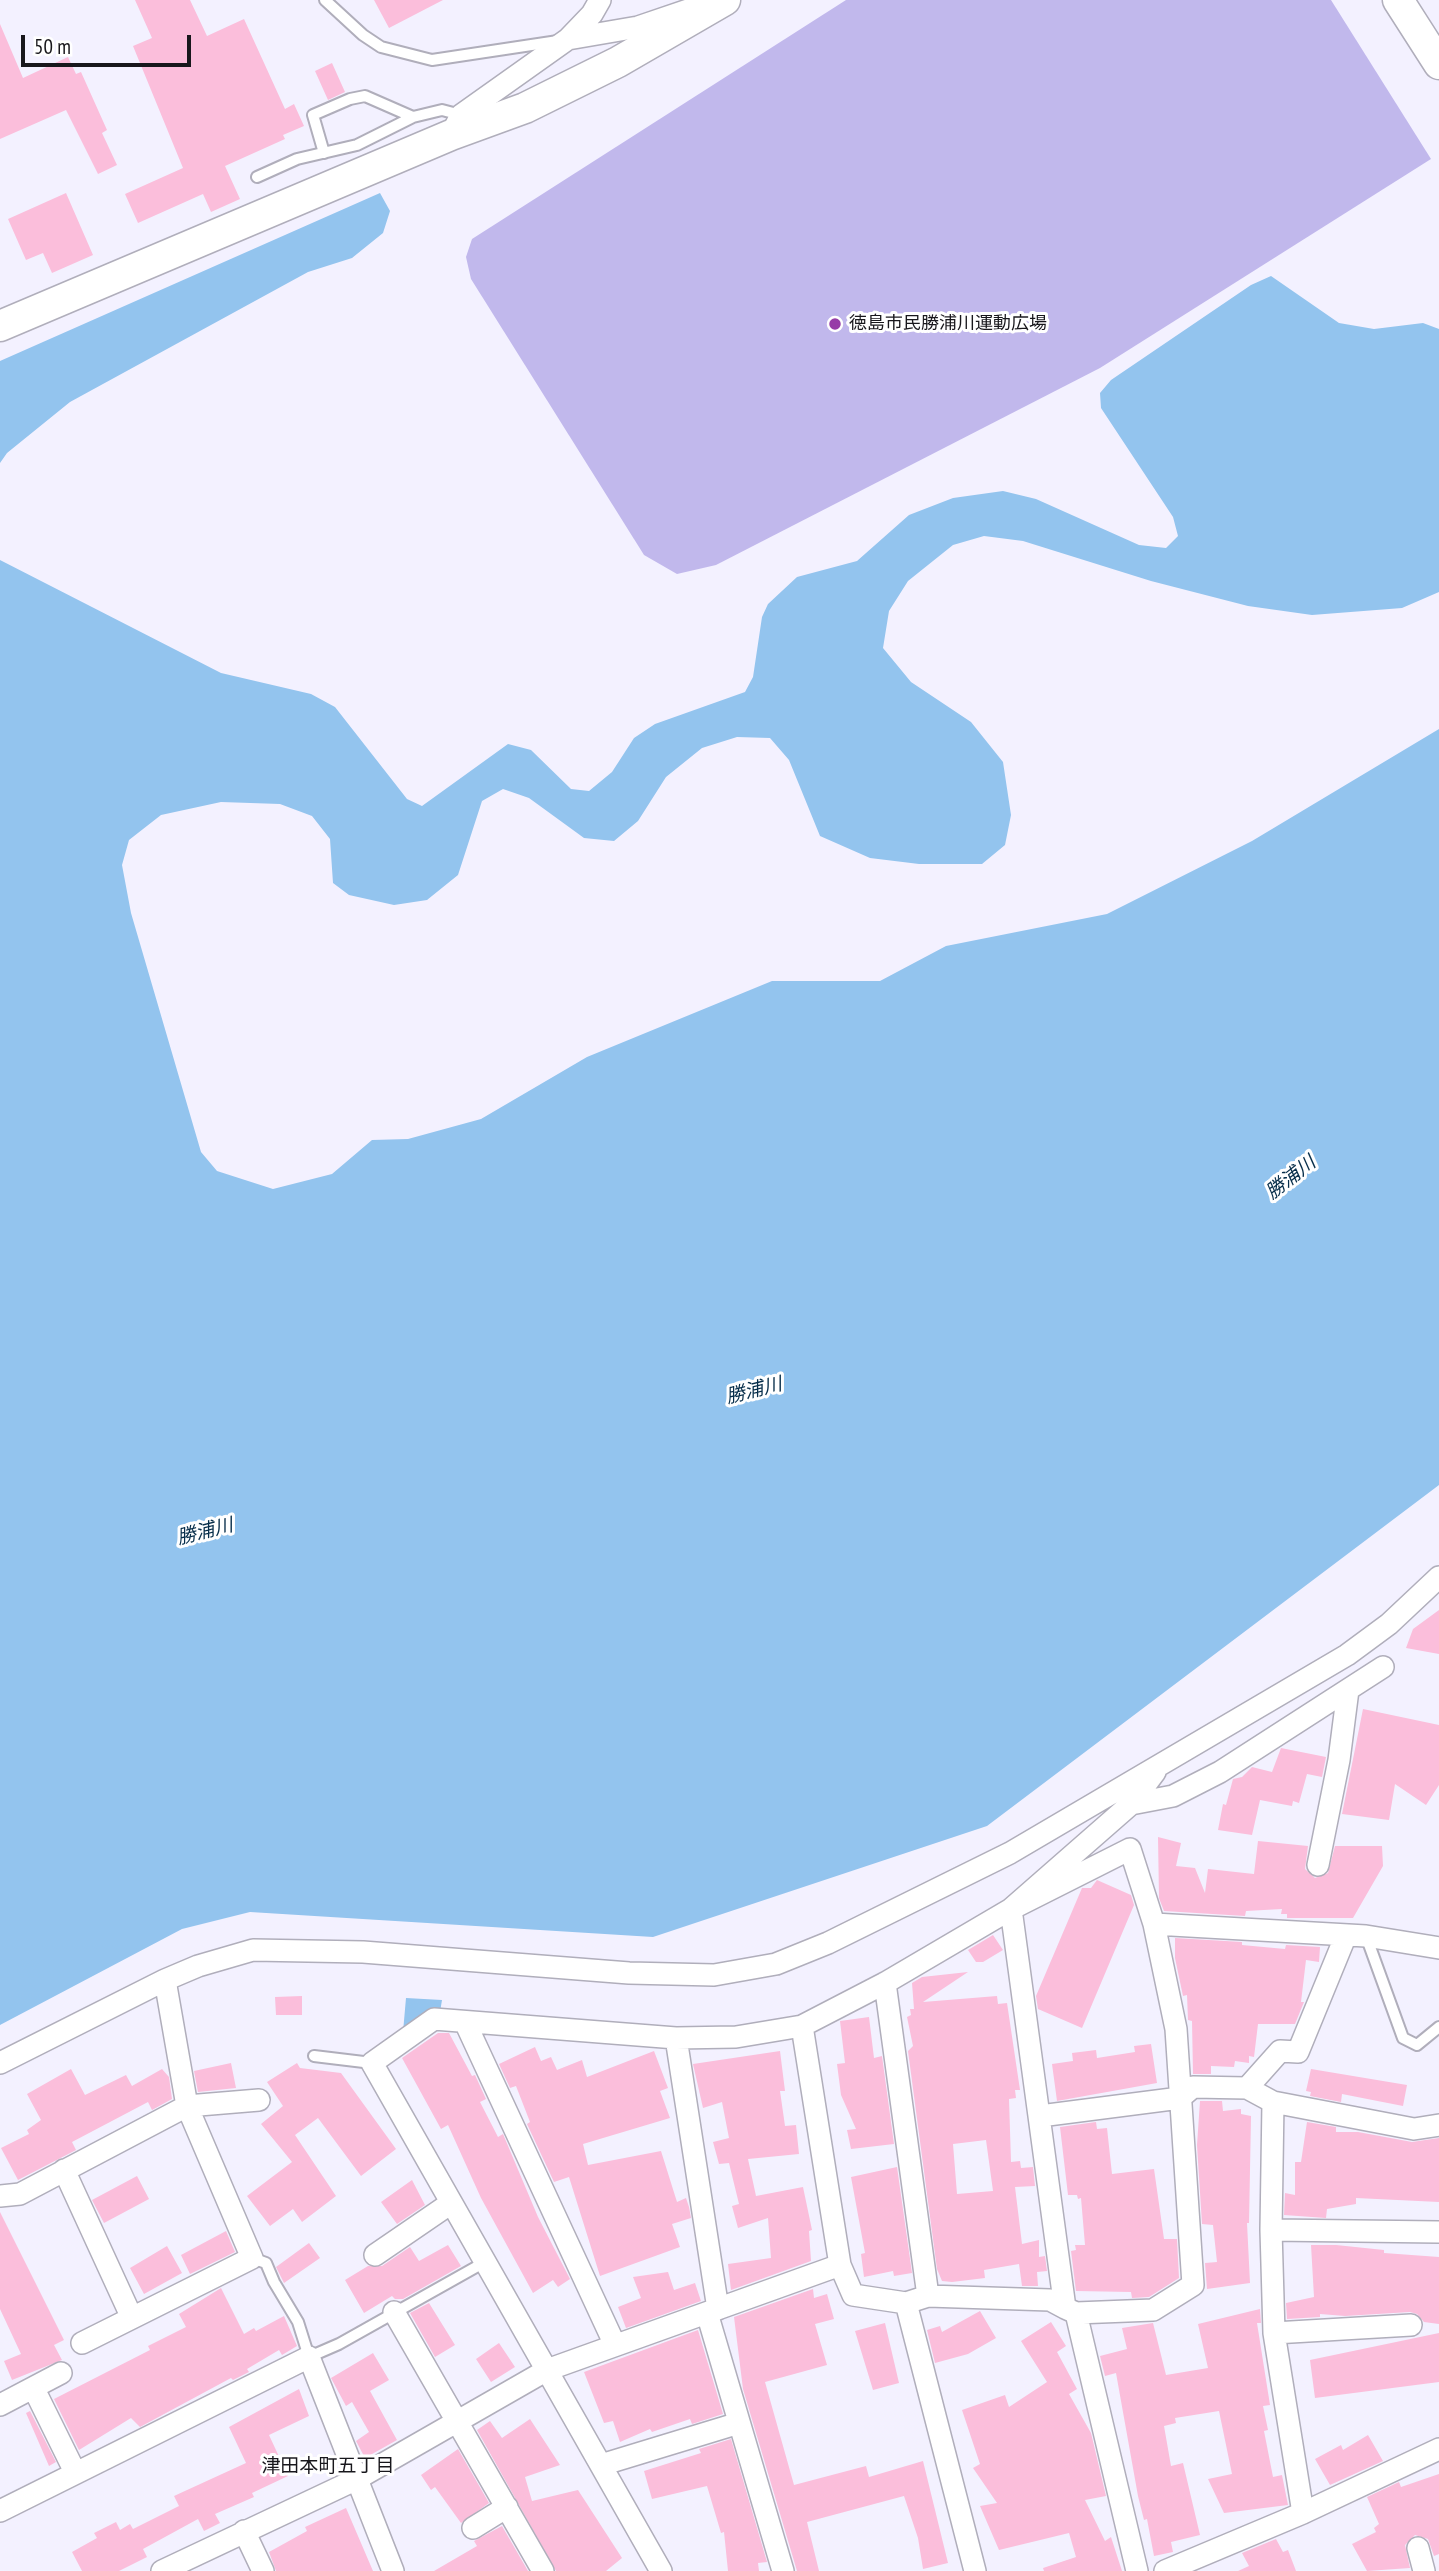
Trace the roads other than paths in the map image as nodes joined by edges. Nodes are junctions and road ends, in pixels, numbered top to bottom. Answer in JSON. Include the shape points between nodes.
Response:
{"nodes":[{"id":1,"x":325,"y":0,"type":"edge"},
{"id":2,"x":600,"y":0,"type":"edge"},
{"id":3,"x":1398,"y":0,"type":"edge"},
{"id":4,"x":716,"y":5,"type":"edge"},
{"id":5,"x":568,"y":40,"type":"junction"},
{"id":6,"x":1439,"y":64,"type":"edge"},
{"id":7,"x":413,"y":117,"type":"junction"},
{"id":8,"x":456,"y":125,"type":"junction"},
{"id":9,"x":324,"y":153,"type":"junction"},
{"id":10,"x":257,"y":177,"type":"dead end"},
{"id":11,"x":0,"y":326,"type":"edge"},
{"id":12,"x":1439,"y":1577,"type":"edge"},
{"id":13,"x":1383,"y":1667,"type":"dead end"},
{"id":14,"x":1348,"y":1690,"type":"junction"},
{"id":15,"x":1160,"y":1764,"type":"junction"},
{"id":16,"x":1131,"y":1804,"type":"junction"},
{"id":17,"x":1318,"y":1865,"type":"dead end"},
{"id":18,"x":1011,"y":1909,"type":"junction"},
{"id":19,"x":1154,"y":1924,"type":"junction"},
{"id":20,"x":1356,"y":1935,"type":"junction"},
{"id":21,"x":1439,"y":1948,"type":"edge"},
{"id":22,"x":165,"y":1980,"type":"junction"},
{"id":23,"x":885,"y":1983,"type":"junction"},
{"id":24,"x":466,"y":2022,"type":"junction"},
{"id":25,"x":802,"y":2026,"type":"junction"},
{"id":26,"x":1439,"y":2027,"type":"edge"},
{"id":27,"x":676,"y":2038,"type":"junction"},
{"id":28,"x":314,"y":2056,"type":"dead end"},
{"id":29,"x":0,"y":2063,"type":"edge"},
{"id":30,"x":372,"y":2063,"type":"junction"},
{"id":31,"x":1247,"y":2088,"type":"junction"},
{"id":32,"x":1180,"y":2098,"type":"junction"},
{"id":33,"x":259,"y":2099,"type":"dead end"},
{"id":34,"x":1273,"y":2102,"type":"junction"},
{"id":35,"x":187,"y":2106,"type":"junction"},
{"id":36,"x":1040,"y":2116,"type":"junction"},
{"id":37,"x":1439,"y":2125,"type":"edge"},
{"id":38,"x":64,"y":2170,"type":"junction"},
{"id":39,"x":0,"y":2196,"type":"edge"},
{"id":40,"x":451,"y":2203,"type":"junction"},
{"id":41,"x":1271,"y":2230,"type":"junction"},
{"id":42,"x":1439,"y":2232,"type":"edge"},
{"id":43,"x":375,"y":2255,"type":"dead end"},
{"id":44,"x":252,"y":2258,"type":"junction"},
{"id":45,"x":485,"y":2262,"type":"junction"},
{"id":46,"x":840,"y":2265,"type":"junction"},
{"id":47,"x":928,"y":2295,"type":"junction"},
{"id":48,"x":906,"y":2303,"type":"junction"},
{"id":49,"x":1071,"y":2310,"type":"junction"},
{"id":50,"x":713,"y":2311,"type":"junction"},
{"id":51,"x":394,"y":2312,"type":"junction"},
{"id":52,"x":132,"y":2318,"type":"junction"},
{"id":53,"x":1411,"y":2325,"type":"dead end"},
{"id":54,"x":1274,"y":2333,"type":"junction"},
{"id":55,"x":82,"y":2343,"type":"dead end"},
{"id":56,"x":615,"y":2344,"type":"junction"},
{"id":57,"x":309,"y":2357,"type":"junction"},
{"id":58,"x":547,"y":2370,"type":"junction"},
{"id":59,"x":61,"y":2373,"type":"dead end"},
{"id":60,"x":34,"y":2389,"type":"junction"},
{"id":61,"x":0,"y":2404,"type":"edge"},
{"id":62,"x":458,"y":2420,"type":"junction"},
{"id":63,"x":739,"y":2423,"type":"junction"},
{"id":64,"x":1439,"y":2449,"type":"edge"},
{"id":65,"x":601,"y":2465,"type":"junction"},
{"id":66,"x":75,"y":2472,"type":"junction"},
{"id":67,"x":355,"y":2480,"type":"junction"},
{"id":68,"x":507,"y":2507,"type":"junction"},
{"id":69,"x":0,"y":2511,"type":"edge"},
{"id":70,"x":1303,"y":2513,"type":"junction"},
{"id":71,"x":472,"y":2528,"type":"dead end"},
{"id":72,"x":244,"y":2531,"type":"junction"},
{"id":73,"x":1418,"y":2548,"type":"dead end"},
{"id":74,"x":162,"y":2571,"type":"edge"},
{"id":75,"x":263,"y":2571,"type":"edge"},
{"id":76,"x":393,"y":2571,"type":"edge"},
{"id":77,"x":543,"y":2571,"type":"edge"},
{"id":78,"x":662,"y":2571,"type":"edge"},
{"id":79,"x":783,"y":2571,"type":"edge"},
{"id":80,"x":975,"y":2571,"type":"edge"},
{"id":81,"x":1137,"y":2571,"type":"edge"},
{"id":82,"x":1165,"y":2571,"type":"edge"},
{"id":83,"x":1424,"y":2571,"type":"edge"}],
"edges":[{"from":1,"to":5,"type":"lane","via":[[381,47],[432,60]]},
{"from":2,"to":5,"type":"street"},
{"from":3,"to":6,"type":"street"},
{"from":4,"to":5,"type":"street"},
{"from":4,"to":8,"type":"street","via":[[618,62],[525,108]]},
{"from":5,"to":8,"type":"street"},
{"from":7,"to":8,"type":"lane","via":[[442,110]]},
{"from":7,"to":9,"type":"lane","via":[[357,145]]},
{"from":7,"to":9,"type":"lane","via":[[365,96],[350,99],[313,114]]},
{"from":8,"to":11,"type":"street"},
{"from":9,"to":10,"type":"lane"},
{"from":12,"to":15,"type":"street","via":[[1347,1655]]},
{"from":13,"to":14,"type":"street"},
{"from":14,"to":16,"type":"street","via":[[1220,1772],[1173,1796]]},
{"from":14,"to":17,"type":"street"},
{"from":15,"to":16,"type":"street"},
{"from":15,"to":22,"type":"street","via":[[1010,1853],[776,1964],[714,1975],[629,1973],[363,1952],[253,1950]]},
{"from":16,"to":18,"type":"street"},
{"from":18,"to":19,"type":"street","via":[[1130,1849]]},
{"from":18,"to":23,"type":"street"},
{"from":18,"to":36,"type":"street"},
{"from":19,"to":20,"type":"street"},
{"from":19,"to":32,"type":"street","via":[[1176,2029]]},
{"from":20,"to":21,"type":"street"},
{"from":20,"to":26,"type":"lane","via":[[1403,2038],[1417,2045]]},
{"from":20,"to":31,"type":"street","via":[[1298,2052],[1280,2051]]},
{"from":22,"to":29,"type":"street"},
{"from":22,"to":35,"type":"street"},
{"from":23,"to":25,"type":"street"},
{"from":23,"to":47,"type":"street"},
{"from":24,"to":27,"type":"street"},
{"from":24,"to":30,"type":"street","via":[[434,2019]]},
{"from":24,"to":56,"type":"street"},
{"from":25,"to":27,"type":"street","via":[[736,2037]]},
{"from":25,"to":46,"type":"street"},
{"from":27,"to":50,"type":"street"},
{"from":28,"to":30,"type":"lane"},
{"from":30,"to":40,"type":"street"},
{"from":31,"to":32,"type":"street","via":[[1193,2087]]},
{"from":31,"to":34,"type":"street"},
{"from":32,"to":36,"type":"street"},
{"from":32,"to":49,"type":"street","via":[[1193,2285],[1153,2310]]},
{"from":33,"to":35,"type":"street"},
{"from":34,"to":37,"type":"street","via":[[1414,2129]]},
{"from":34,"to":41,"type":"street"},
{"from":35,"to":38,"type":"street"},
{"from":35,"to":44,"type":"street"},
{"from":36,"to":49,"type":"street"},
{"from":38,"to":39,"type":"street","via":[[20,2193]]},
{"from":38,"to":52,"type":"street"},
{"from":40,"to":43,"type":"street"},
{"from":40,"to":45,"type":"street"},
{"from":41,"to":42,"type":"street"},
{"from":41,"to":54,"type":"street"},
{"from":44,"to":52,"type":"street"},
{"from":44,"to":57,"type":"lane","via":[[266,2263],[298,2322]]},
{"from":45,"to":51,"type":"lane"},
{"from":45,"to":58,"type":"street"},
{"from":46,"to":48,"type":"street","via":[[853,2295]]},
{"from":46,"to":50,"type":"street"},
{"from":47,"to":48,"type":"street"},
{"from":47,"to":49,"type":"street","via":[[1050,2300]]},
{"from":48,"to":80,"type":"street"},
{"from":49,"to":81,"type":"street"},
{"from":50,"to":56,"type":"street"},
{"from":50,"to":63,"type":"street"},
{"from":51,"to":57,"type":"lane"},
{"from":51,"to":62,"type":"street"},
{"from":52,"to":55,"type":"street"},
{"from":53,"to":54,"type":"street"},
{"from":54,"to":70,"type":"street"},
{"from":56,"to":58,"type":"street"},
{"from":57,"to":66,"type":"street"},
{"from":57,"to":67,"type":"street"},
{"from":58,"to":62,"type":"street"},
{"from":58,"to":65,"type":"street"},
{"from":59,"to":60,"type":"street"},
{"from":60,"to":61,"type":"street"},
{"from":60,"to":66,"type":"street"},
{"from":62,"to":67,"type":"street"},
{"from":62,"to":68,"type":"street"},
{"from":63,"to":65,"type":"street"},
{"from":63,"to":79,"type":"street"},
{"from":64,"to":70,"type":"street"},
{"from":65,"to":78,"type":"street"},
{"from":66,"to":69,"type":"street"},
{"from":67,"to":72,"type":"street"},
{"from":67,"to":76,"type":"street"},
{"from":68,"to":71,"type":"street"},
{"from":68,"to":77,"type":"street"},
{"from":70,"to":82,"type":"street"},
{"from":72,"to":74,"type":"street"},
{"from":72,"to":75,"type":"street"},
{"from":73,"to":83,"type":"street"}]}
